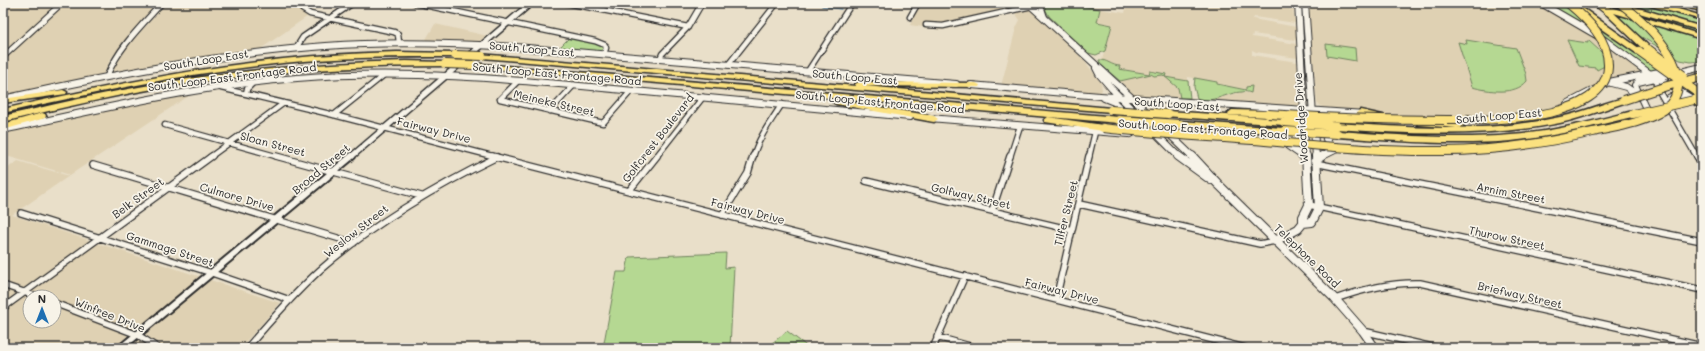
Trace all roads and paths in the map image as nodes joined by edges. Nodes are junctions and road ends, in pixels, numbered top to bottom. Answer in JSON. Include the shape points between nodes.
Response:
{"nodes":[{"id":1,"x":62,"y":3,"type":"edge"},
{"id":2,"x":162,"y":3,"type":"edge"},
{"id":3,"x":353,"y":3,"type":"edge"},
{"id":4,"x":415,"y":3,"type":"edge"},
{"id":5,"x":531,"y":3,"type":"edge"},
{"id":6,"x":567,"y":3,"type":"edge"},
{"id":7,"x":702,"y":3,"type":"edge"},
{"id":8,"x":777,"y":3,"type":"edge"},
{"id":9,"x":852,"y":3,"type":"edge"},
{"id":10,"x":918,"y":3,"type":"edge"},
{"id":11,"x":1040,"y":3,"type":"edge"},
{"id":12,"x":1541,"y":3,"type":"edge"},
{"id":13,"x":1569,"y":3,"type":"edge"},
{"id":14,"x":1589,"y":3,"type":"edge"},
{"id":15,"x":1598,"y":3,"type":"edge"},
{"id":16,"x":1614,"y":3,"type":"edge"},
{"id":17,"x":1620,"y":3,"type":"edge"},
{"id":18,"x":1650,"y":3,"type":"edge"},
{"id":19,"x":1664,"y":3,"type":"edge"},
{"id":20,"x":1668,"y":3,"type":"edge"},
{"id":21,"x":1679,"y":3,"type":"edge"},
{"id":22,"x":1698,"y":3,"type":"edge"},
{"id":23,"x":301,"y":4,"type":"edge"},
{"id":24,"x":1702,"y":4,"type":"edge"},
{"id":25,"x":1030,"y":5,"type":"edge"},
{"id":26,"x":1298,"y":6,"type":"edge"},
{"id":27,"x":1305,"y":6,"type":"edge"},
{"id":28,"x":1702,"y":11,"type":"edge"},
{"id":29,"x":331,"y":18,"type":"junction"},
{"id":30,"x":910,"y":18,"type":"dead end"},
{"id":31,"x":1046,"y":18,"type":"junction"},
{"id":32,"x":1702,"y":18,"type":"edge"},
{"id":33,"x":508,"y":22,"type":"junction"},
{"id":34,"x":926,"y":25,"type":"dead end"},
{"id":35,"x":688,"y":27,"type":"junction"},
{"id":36,"x":1702,"y":29,"type":"edge"},
{"id":37,"x":1702,"y":37,"type":"edge"},
{"id":38,"x":399,"y":43,"type":"junction"},
{"id":39,"x":483,"y":44,"type":"junction"},
{"id":40,"x":296,"y":48,"type":"junction"},
{"id":41,"x":604,"y":54,"type":"junction"},
{"id":42,"x":3,"y":57,"type":"edge"},
{"id":43,"x":660,"y":59,"type":"junction"},
{"id":44,"x":1702,"y":62,"type":"edge"},
{"id":45,"x":1094,"y":64,"type":"junction"},
{"id":46,"x":728,"y":65,"type":"junction"},
{"id":47,"x":1690,"y":67,"type":"junction"},
{"id":48,"x":1702,"y":67,"type":"edge"},
{"id":49,"x":808,"y":71,"type":"junction"},
{"id":50,"x":384,"y":75,"type":"junction"},
{"id":51,"x":107,"y":76,"type":"junction"},
{"id":52,"x":173,"y":76,"type":"junction"},
{"id":53,"x":445,"y":76,"type":"junction"},
{"id":54,"x":1653,"y":76,"type":"junction"},
{"id":55,"x":1702,"y":76,"type":"edge"},
{"id":56,"x":1104,"y":80,"type":"junction"},
{"id":57,"x":518,"y":81,"type":"junction"},
{"id":58,"x":1609,"y":82,"type":"junction"},
{"id":59,"x":252,"y":84,"type":"junction"},
{"id":60,"x":806,"y":84,"type":"junction"},
{"id":61,"x":574,"y":85,"type":"junction"},
{"id":62,"x":976,"y":85,"type":"junction"},
{"id":63,"x":220,"y":88,"type":"junction"},
{"id":64,"x":140,"y":89,"type":"junction"},
{"id":65,"x":1702,"y":89,"type":"edge"},
{"id":66,"x":631,"y":91,"type":"junction"},
{"id":67,"x":775,"y":92,"type":"junction"},
{"id":68,"x":246,"y":94,"type":"junction"},
{"id":69,"x":1099,"y":96,"type":"junction"},
{"id":70,"x":703,"y":97,"type":"junction"},
{"id":71,"x":1120,"y":97,"type":"junction"},
{"id":72,"x":1639,"y":97,"type":"junction"},
{"id":73,"x":1132,"y":98,"type":"junction"},
{"id":74,"x":3,"y":100,"type":"edge"},
{"id":75,"x":1700,"y":100,"type":"edge"},
{"id":76,"x":1666,"y":102,"type":"junction"},
{"id":77,"x":284,"y":103,"type":"junction"},
{"id":78,"x":782,"y":104,"type":"junction"},
{"id":79,"x":1281,"y":108,"type":"junction"},
{"id":80,"x":981,"y":109,"type":"junction"},
{"id":81,"x":1304,"y":109,"type":"junction"},
{"id":82,"x":1313,"y":110,"type":"junction"},
{"id":83,"x":3,"y":111,"type":"edge"},
{"id":84,"x":550,"y":111,"type":"junction"},
{"id":85,"x":1331,"y":111,"type":"junction"},
{"id":86,"x":1168,"y":114,"type":"junction"},
{"id":87,"x":1360,"y":114,"type":"junction"},
{"id":88,"x":334,"y":115,"type":"junction"},
{"id":89,"x":934,"y":118,"type":"junction"},
{"id":90,"x":3,"y":119,"type":"edge"},
{"id":91,"x":165,"y":125,"type":"dead end"},
{"id":92,"x":1020,"y":126,"type":"junction"},
{"id":93,"x":1284,"y":126,"type":"junction"},
{"id":94,"x":3,"y":128,"type":"edge"},
{"id":95,"x":385,"y":128,"type":"junction"},
{"id":96,"x":1513,"y":128,"type":"junction"},
{"id":97,"x":1337,"y":130,"type":"junction"},
{"id":98,"x":1555,"y":131,"type":"junction"},
{"id":99,"x":1095,"y":132,"type":"junction"},
{"id":100,"x":1129,"y":134,"type":"junction"},
{"id":101,"x":1158,"y":137,"type":"junction"},
{"id":102,"x":1171,"y":138,"type":"junction"},
{"id":103,"x":230,"y":142,"type":"junction"},
{"id":104,"x":1287,"y":146,"type":"junction"},
{"id":105,"x":1304,"y":147,"type":"junction"},
{"id":106,"x":1314,"y":148,"type":"junction"},
{"id":107,"x":1335,"y":150,"type":"junction"},
{"id":108,"x":1388,"y":152,"type":"junction"},
{"id":109,"x":497,"y":157,"type":"junction"},
{"id":110,"x":1306,"y":158,"type":"junction"},
{"id":111,"x":1315,"y":162,"type":"junction"},
{"id":112,"x":93,"y":165,"type":"dead end"},
{"id":113,"x":1702,"y":165,"type":"edge"},
{"id":114,"x":334,"y":171,"type":"junction"},
{"id":115,"x":866,"y":181,"type":"dead end"},
{"id":116,"x":1218,"y":184,"type":"junction"},
{"id":117,"x":169,"y":188,"type":"junction"},
{"id":118,"x":629,"y":191,"type":"junction"},
{"id":119,"x":421,"y":196,"type":"junction"},
{"id":120,"x":1079,"y":204,"type":"junction"},
{"id":121,"x":1309,"y":205,"type":"junction"},
{"id":122,"x":1318,"y":208,"type":"junction"},
{"id":123,"x":992,"y":211,"type":"junction"},
{"id":124,"x":21,"y":213,"type":"dead end"},
{"id":125,"x":722,"y":215,"type":"junction"},
{"id":126,"x":277,"y":219,"type":"junction"},
{"id":127,"x":1303,"y":223,"type":"junction"},
{"id":128,"x":1072,"y":230,"type":"junction"},
{"id":129,"x":101,"y":237,"type":"junction"},
{"id":130,"x":1275,"y":241,"type":"junction"},
{"id":131,"x":1702,"y":242,"type":"edge"},
{"id":132,"x":354,"y":243,"type":"junction"},
{"id":133,"x":212,"y":273,"type":"junction"},
{"id":134,"x":965,"y":276,"type":"junction"},
{"id":135,"x":3,"y":285,"type":"edge"},
{"id":136,"x":29,"y":289,"type":"edge"},
{"id":137,"x":1702,"y":290,"type":"edge"},
{"id":138,"x":22,"y":291,"type":"edge"},
{"id":139,"x":22,"y":294,"type":"edge"},
{"id":140,"x":1056,"y":299,"type":"junction"},
{"id":141,"x":1335,"y":299,"type":"junction"},
{"id":142,"x":290,"y":300,"type":"junction"},
{"id":143,"x":62,"y":306,"type":"edge"},
{"id":144,"x":3,"y":308,"type":"edge"},
{"id":145,"x":1363,"y":331,"type":"junction"},
{"id":146,"x":138,"y":334,"type":"junction"},
{"id":147,"x":937,"y":337,"type":"junction"},
{"id":148,"x":1221,"y":345,"type":"edge"},
{"id":149,"x":1702,"y":346,"type":"edge"},
{"id":150,"x":122,"y":348,"type":"edge"},
{"id":151,"x":158,"y":348,"type":"edge"},
{"id":152,"x":247,"y":348,"type":"edge"},
{"id":153,"x":933,"y":348,"type":"edge"},
{"id":154,"x":977,"y":348,"type":"edge"},
{"id":155,"x":1245,"y":348,"type":"edge"},
{"id":156,"x":1375,"y":348,"type":"edge"},
{"id":157,"x":1437,"y":348,"type":"edge"}],
"edges":[{"from":1,"to":42,"type":"street"},
{"from":2,"to":51,"type":"street","via":[[123,48]]},
{"from":3,"to":29,"type":"street"},
{"from":4,"to":33,"type":"street"},
{"from":5,"to":33,"type":"street","name":"Broad Street"},
{"from":6,"to":35,"type":"street"},
{"from":7,"to":35,"type":"street"},
{"from":8,"to":46,"type":"street"},
{"from":9,"to":49,"type":"street"},
{"from":10,"to":30,"type":"street"},
{"from":11,"to":31,"type":"street"},
{"from":12,"to":54,"type":"main road","via":[[1603,39]]},
{"from":13,"to":75,"type":"highway","bridge":true},
{"from":13,"to":86,"type":"highway","bridge":true,"via":[[1598,32],[1605,43],[1609,62],[1607,76],[1598,90],[1570,107],[1537,115],[1469,120]]},
{"from":14,"to":37,"type":"highway"},
{"from":15,"to":65,"type":"highway","bridge":true,"via":[[1648,49]]},
{"from":16,"to":36,"type":"highway"},
{"from":17,"to":80,"type":"highway","bridge":true,"via":[[1643,21],[1667,46],[1682,76],[1683,83],[1679,95],[1667,108],[1645,118],[1526,146],[1432,151],[1375,149],[1103,128]]},
{"from":18,"to":32,"type":"highway"},
{"from":19,"to":28,"type":"highway"},
{"from":20,"to":28,"type":"highway"},
{"from":21,"to":28,"type":"highway"},
{"from":22,"to":24,"type":"highway"},
{"from":23,"to":29,"type":"street","via":[[304,11],[310,14]]},
{"from":25,"to":31,"type":"main road","name":"Telephone Road"},
{"from":25,"to":34,"type":"street","via":[[943,26]]},
{"from":26,"to":27,"type":"main road"},
{"from":26,"to":81,"type":"main road","name":"Woodridge Drive"},
{"from":27,"to":82,"type":"main road","name":"Woodridge Drive"},
{"from":29,"to":38,"type":"street","via":[[394,32],[398,34]]},
{"from":29,"to":40,"type":"street","via":[[303,37]]},
{"from":31,"to":45,"type":"main road","name":"Telephone Road"},
{"from":33,"to":39,"type":"street","name":"Broad Street"},
{"from":33,"to":41,"type":"street","via":[[599,42],[605,45]]},
{"from":35,"to":43,"type":"street"},
{"from":38,"to":39,"type":"main road","name":"South Loop East Frontage Road"},
{"from":38,"to":40,"type":"main road","name":"South Loop East Frontage Road"},
{"from":39,"to":41,"type":"main road","name":"South Loop East Frontage Road"},
{"from":39,"to":53,"type":"street","name":"Broad Street"},
{"from":40,"to":51,"type":"main road","name":"South Loop East Frontage Road","via":[[218,57]]},
{"from":41,"to":43,"type":"main road","name":"South Loop East Frontage Road"},
{"from":43,"to":46,"type":"main road","name":"South Loop East Frontage Road"},
{"from":44,"to":47,"type":"main road","name":"South Loop East Frontage Road"},
{"from":45,"to":56,"type":"main road","name":"Telephone Road"},
{"from":45,"to":73,"type":"main road","name":"Telephone Road"},
{"from":46,"to":49,"type":"main road","name":"South Loop East Frontage Road"},
{"from":47,"to":48,"type":"main road","name":"South Loop East Frontage Road"},
{"from":47,"to":54,"type":"main road","name":"South Loop East Frontage Road"},
{"from":47,"to":55,"type":"main road"},
{"from":49,"to":62,"type":"main road","name":"South Loop East Frontage Road"},
{"from":50,"to":53,"type":"main road","name":"South Loop East Frontage Road"},
{"from":50,"to":59,"type":"main road","name":"South Loop East Frontage Road","via":[[334,76]]},
{"from":50,"to":88,"type":"street"},
{"from":51,"to":74,"type":"main road","name":"South Loop East Frontage Road"},
{"from":52,"to":60,"type":"highway","name":"South Loop East","bridge":true,"via":[[259,63],[341,55],[414,54],[482,56]]},
{"from":52,"to":74,"type":"highway"},
{"from":52,"to":83,"type":"highway","name":"South Loop East"},
{"from":53,"to":57,"type":"main road","name":"South Loop East Frontage Road"},
{"from":53,"to":95,"type":"street","name":"Broad Street"},
{"from":54,"to":58,"type":"main road","name":"South Loop East Frontage Road"},
{"from":54,"to":72,"type":"main road","name":"South Loop East Frontage Road","via":[[1635,85]]},
{"from":54,"to":75,"type":"main road"},
{"from":54,"to":76,"type":"street"},
{"from":55,"to":96,"type":"highway","name":"South Loop East","bridge":true,"via":[[1562,120]]},
{"from":56,"to":69,"type":"main road","via":[[1106,89]]},
{"from":56,"to":71,"type":"main road","name":"Telephone Road"},
{"from":57,"to":61,"type":"main road","name":"South Loop East Frontage Road"},
{"from":57,"to":84,"type":"street","name":"Meineke Street","via":[[500,99]]},
{"from":58,"to":72,"type":"main road","via":[[1626,87]]},
{"from":58,"to":87,"type":"main road","name":"South Loop East Frontage Road","via":[[1557,108],[1505,119],[1434,121]]},
{"from":59,"to":63,"type":"main road","name":"South Loop East Frontage Road"},
{"from":59,"to":68,"type":"street","via":[[246,89]]},
{"from":60,"to":62,"type":"highway"},
{"from":60,"to":86,"type":"highway","name":"South Loop East","bridge":true},
{"from":61,"to":66,"type":"main road","name":"South Loop East Frontage Road"},
{"from":61,"to":84,"type":"street"},
{"from":62,"to":69,"type":"main road","name":"South Loop East Frontage Road"},
{"from":63,"to":68,"type":"street","name":"Fairway Drive"},
{"from":63,"to":94,"type":"main road","name":"South Loop East Frontage Road","via":[[136,101]]},
{"from":64,"to":67,"type":"highway","name":"South Loop East","bridge":true,"via":[[320,66],[445,64]]},
{"from":64,"to":90,"type":"highway","name":"South Loop East"},
{"from":64,"to":94,"type":"highway"},
{"from":66,"to":70,"type":"main road","name":"South Loop East Frontage Road"},
{"from":66,"to":84,"type":"street","name":"Meineke Street","via":[[603,123]]},
{"from":67,"to":80,"type":"highway","name":"South Loop East"},
{"from":67,"to":89,"type":"highway"},
{"from":68,"to":77,"type":"street","name":"Fairway Drive"},
{"from":69,"to":71,"type":"main road","name":"South Loop East Frontage Road"},
{"from":69,"to":100,"type":"main road","via":[[1114,102],[1136,124],[1136,130]]},
{"from":70,"to":78,"type":"main road","name":"South Loop East Frontage Road"},
{"from":70,"to":118,"type":"street","name":"Golfcrest Boulevard"},
{"from":71,"to":73,"type":"main road","name":"South Loop East Frontage Road"},
{"from":71,"to":101,"type":"main road","name":"Telephone Road"},
{"from":72,"to":108,"type":"main road","name":"South Loop East Frontage Road","via":[[1649,116],[1646,122],[1563,142],[1475,153]]},
{"from":73,"to":79,"type":"main road","name":"South Loop East Frontage Road"},
{"from":73,"to":102,"type":"main road","name":"Telephone Road"},
{"from":75,"to":76,"type":"street","via":[[1676,95],[1669,97]]},
{"from":75,"to":98,"type":"highway","name":"South Loop East","bridge":true},
{"from":76,"to":113,"type":"street"},
{"from":77,"to":88,"type":"street","name":"Fairway Drive"},
{"from":77,"to":103,"type":"street","name":"Belk Street"},
{"from":78,"to":89,"type":"main road","name":"South Loop East Frontage Road"},
{"from":78,"to":125,"type":"street","via":[[756,146],[748,174]]},
{"from":79,"to":81,"type":"main road","name":"South Loop East Frontage Road"},
{"from":79,"to":104,"type":"main road","via":[[1290,117],[1295,135]]},
{"from":80,"to":93,"type":"highway","name":"South Loop East","bridge":true,"via":[[1180,124]]},
{"from":81,"to":82,"type":"main road","name":"South Loop East Frontage Road"},
{"from":81,"to":105,"type":"main road","name":"Woodridge Drive"},
{"from":82,"to":85,"type":"main road","name":"South Loop East Frontage Road"},
{"from":82,"to":106,"type":"main road","name":"Woodridge Drive"},
{"from":85,"to":87,"type":"main road","name":"South Loop East Frontage Road"},
{"from":85,"to":107,"type":"main road","via":[[1323,119],[1328,144]]},
{"from":86,"to":93,"type":"highway","name":"South Loop East"},
{"from":87,"to":96,"type":"highway","via":[[1434,124]]},
{"from":88,"to":95,"type":"street","name":"Fairway Drive"},
{"from":89,"to":92,"type":"main road","name":"South Loop East Frontage Road"},
{"from":91,"to":103,"type":"street","name":"Sloan Street"},
{"from":92,"to":99,"type":"main road","name":"South Loop East Frontage Road"},
{"from":92,"to":123,"type":"street"},
{"from":93,"to":97,"type":"highway","name":"South Loop East","bridge":true},
{"from":95,"to":109,"type":"street","name":"Fairway Drive"},
{"from":95,"to":114,"type":"street","name":"Broad Street"},
{"from":96,"to":97,"type":"highway","name":"South Loop East","via":[[1448,131]]},
{"from":97,"to":98,"type":"highway","name":"South Loop East","via":[[1457,140],[1512,138]]},
{"from":98,"to":108,"type":"highway","via":[[1550,138],[1538,140]]},
{"from":99,"to":100,"type":"main road","name":"South Loop East Frontage Road"},
{"from":99,"to":120,"type":"street","name":"Tilfer Street"},
{"from":100,"to":101,"type":"main road","name":"South Loop East Frontage Road"},
{"from":101,"to":102,"type":"main road","name":"South Loop East Frontage Road"},
{"from":101,"to":116,"type":"main road","name":"Telephone Road","via":[[1185,162]]},
{"from":102,"to":104,"type":"main road","name":"South Loop East Frontage Road"},
{"from":102,"to":116,"type":"main road","name":"Telephone Road"},
{"from":103,"to":114,"type":"street","name":"Sloan Street"},
{"from":103,"to":117,"type":"street","name":"Belk Street"},
{"from":104,"to":105,"type":"main road","name":"South Loop East Frontage Road"},
{"from":104,"to":110,"type":"main road"},
{"from":105,"to":106,"type":"main road","name":"South Loop East Frontage Road"},
{"from":105,"to":110,"type":"main road","name":"Woodridge Drive"},
{"from":106,"to":107,"type":"main road","name":"South Loop East Frontage Road"},
{"from":106,"to":111,"type":"main road","name":"Woodridge Drive"},
{"from":107,"to":108,"type":"main road","name":"South Loop East Frontage Road"},
{"from":107,"to":111,"type":"main road","via":[[1326,153]]},
{"from":109,"to":118,"type":"street","name":"Fairway Drive"},
{"from":109,"to":119,"type":"street","name":"Weslow Street"},
{"from":110,"to":121,"type":"main road","name":"Woodridge Drive"},
{"from":111,"to":122,"type":"main road","name":"Woodridge Drive"},
{"from":111,"to":131,"type":"street","name":"Arnim Street"},
{"from":112,"to":117,"type":"street","name":"Culmore Drive"},
{"from":114,"to":119,"type":"street","name":"Sloan Street"},
{"from":114,"to":126,"type":"street","name":"Broad Street"},
{"from":115,"to":123,"type":"street","name":"Golfway Street"},
{"from":116,"to":130,"type":"main road","name":"Telephone Road"},
{"from":117,"to":126,"type":"street","name":"Culmore Drive"},
{"from":117,"to":129,"type":"street","name":"Belk Street"},
{"from":118,"to":125,"type":"street","name":"Fairway Drive"},
{"from":119,"to":132,"type":"street","name":"Weslow Street"},
{"from":120,"to":128,"type":"street","name":"Tilfer Street"},
{"from":120,"to":130,"type":"street","via":[[1260,244]]},
{"from":121,"to":122,"type":"street","name":"Thurow Street"},
{"from":121,"to":127,"type":"main road","name":"Woodridge Drive"},
{"from":122,"to":127,"type":"main road","via":[[1312,222]]},
{"from":122,"to":137,"type":"street","name":"Thurow Street"},
{"from":123,"to":128,"type":"street","name":"Golfway Street"},
{"from":124,"to":129,"type":"street","name":"Gammage Street"},
{"from":125,"to":134,"type":"street","name":"Fairway Drive"},
{"from":126,"to":132,"type":"street","name":"Culmore Drive"},
{"from":126,"to":133,"type":"street","name":"Broad Street"},
{"from":127,"to":130,"type":"main road","via":[[1298,230]]},
{"from":128,"to":140,"type":"street","name":"Tilfer Street"},
{"from":129,"to":133,"type":"street","name":"Gammage Street"},
{"from":129,"to":136,"type":"street","name":"Belk Street"},
{"from":130,"to":141,"type":"main road","name":"Telephone Road"},
{"from":132,"to":142,"type":"street","name":"Weslow Street"},
{"from":133,"to":142,"type":"street","name":"Gammage Street"},
{"from":133,"to":146,"type":"street","name":"Broad Street"},
{"from":134,"to":140,"type":"street","name":"Fairway Drive"},
{"from":134,"to":147,"type":"street"},
{"from":135,"to":138,"type":"street"},
{"from":139,"to":144,"type":"street","name":"Belk Street"},
{"from":140,"to":148,"type":"street","name":"Fairway Drive"},
{"from":141,"to":145,"type":"main road","name":"Telephone Road"},
{"from":141,"to":149,"type":"street","name":"Briefway Street","via":[[1372,286],[1397,282],[1420,283]]},
{"from":142,"to":152,"type":"street","name":"Weslow Street"},
{"from":143,"to":146,"type":"street","name":"Winfree Drive"},
{"from":145,"to":156,"type":"main road","name":"Telephone Road"},
{"from":145,"to":157,"type":"street"},
{"from":146,"to":150,"type":"street","name":"Broad Street"},
{"from":146,"to":151,"type":"street","name":"Winfree Drive"},
{"from":147,"to":153,"type":"street"},
{"from":147,"to":154,"type":"street"},
{"from":148,"to":155,"type":"street","name":"Fairway Drive"}]}
